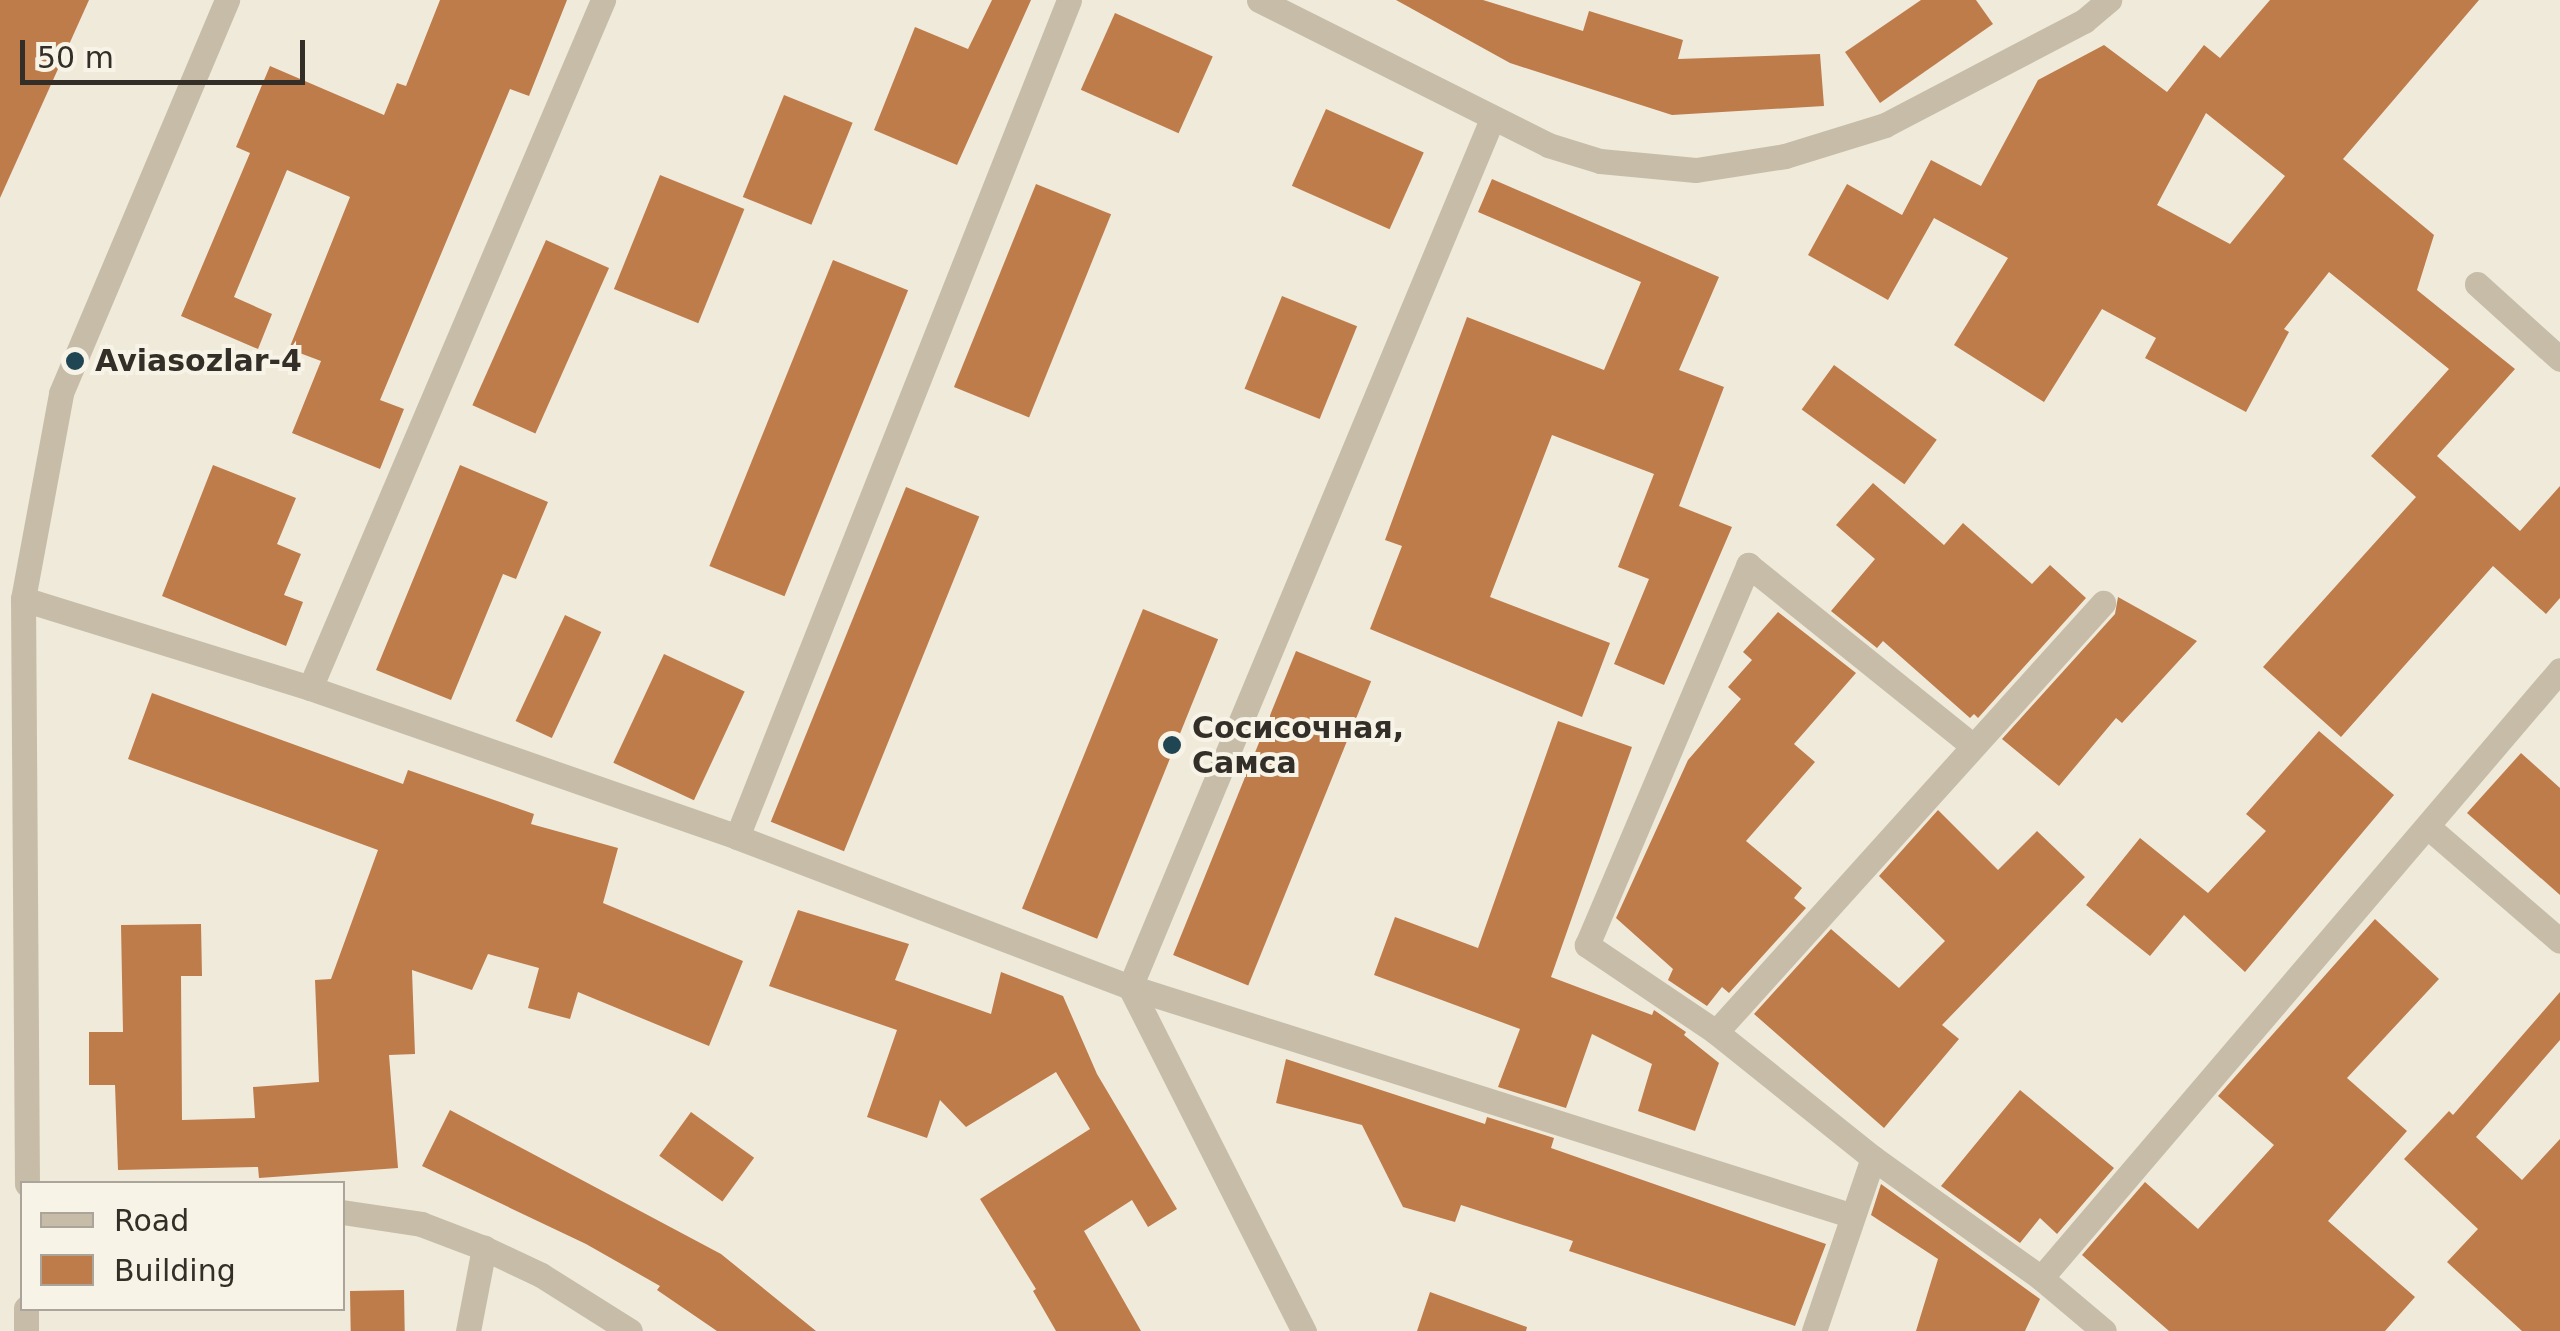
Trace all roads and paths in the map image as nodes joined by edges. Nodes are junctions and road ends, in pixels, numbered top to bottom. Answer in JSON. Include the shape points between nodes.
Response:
{"nodes":[{"id":1,"x":227,"y":0,"type":"edge"},
{"id":2,"x":603,"y":0,"type":"edge"},
{"id":3,"x":1069,"y":0,"type":"edge"},
{"id":4,"x":1259,"y":0,"type":"edge"},
{"id":5,"x":2109,"y":0,"type":"edge"},
{"id":6,"x":1492,"y":119,"type":"junction"},
{"id":7,"x":2476,"y":284,"type":"dead end"},
{"id":8,"x":2560,"y":359,"type":"edge"},
{"id":9,"x":24,"y":599,"type":"junction"},
{"id":10,"x":2103,"y":603,"type":"dead end"},
{"id":11,"x":2560,"y":670,"type":"edge"},
{"id":12,"x":310,"y":688,"type":"junction"},
{"id":13,"x":1971,"y":744,"type":"junction"},
{"id":14,"x":2428,"y":827,"type":"junction"},
{"id":15,"x":737,"y":837,"type":"junction"},
{"id":16,"x":2560,"y":941,"type":"edge"},
{"id":17,"x":1130,"y":987,"type":"junction"},
{"id":18,"x":1716,"y":1032,"type":"junction"},
{"id":19,"x":1873,"y":1158,"type":"junction"},
{"id":20,"x":27,"y":1181,"type":"edge"},
{"id":21,"x":345,"y":1212,"type":"edge"},
{"id":22,"x":1853,"y":1216,"type":"junction"},
{"id":23,"x":484,"y":1248,"type":"junction"},
{"id":24,"x":2040,"y":1278,"type":"junction"},
{"id":25,"x":468,"y":1331,"type":"edge"},
{"id":26,"x":630,"y":1331,"type":"edge"},
{"id":27,"x":1304,"y":1331,"type":"edge"},
{"id":28,"x":1814,"y":1331,"type":"edge"},
{"id":29,"x":2104,"y":1331,"type":"edge"}],
"edges":[{"from":1,"to":9,"type":"street","via":[[61,393]]},
{"from":2,"to":12,"type":"street"},
{"from":3,"to":15,"type":"street"},
{"from":4,"to":6,"type":"street"},
{"from":5,"to":6,"type":"street","via":[[2068,30],[1884,124],[1741,165],[1696,170],[1600,161]]},
{"from":6,"to":17,"type":"street"},
{"from":7,"to":8,"type":"street"},
{"from":9,"to":12,"type":"street"},
{"from":9,"to":20,"type":"street"},
{"from":10,"to":13,"type":"street"},
{"from":11,"to":14,"type":"street"},
{"from":12,"to":15,"type":"street"},
{"from":13,"to":18,"type":"street"},
{"from":13,"to":18,"type":"street","via":[[1748,565],[1587,944]]},
{"from":14,"to":16,"type":"street"},
{"from":14,"to":24,"type":"street"},
{"from":15,"to":17,"type":"street"},
{"from":17,"to":22,"type":"street"},
{"from":17,"to":27,"type":"street"},
{"from":18,"to":19,"type":"street"},
{"from":19,"to":22,"type":"street"},
{"from":19,"to":24,"type":"street"},
{"from":21,"to":23,"type":"street","via":[[421,1224]]},
{"from":22,"to":28,"type":"street"},
{"from":23,"to":25,"type":"street"},
{"from":23,"to":26,"type":"street"},
{"from":24,"to":29,"type":"street"}]}
